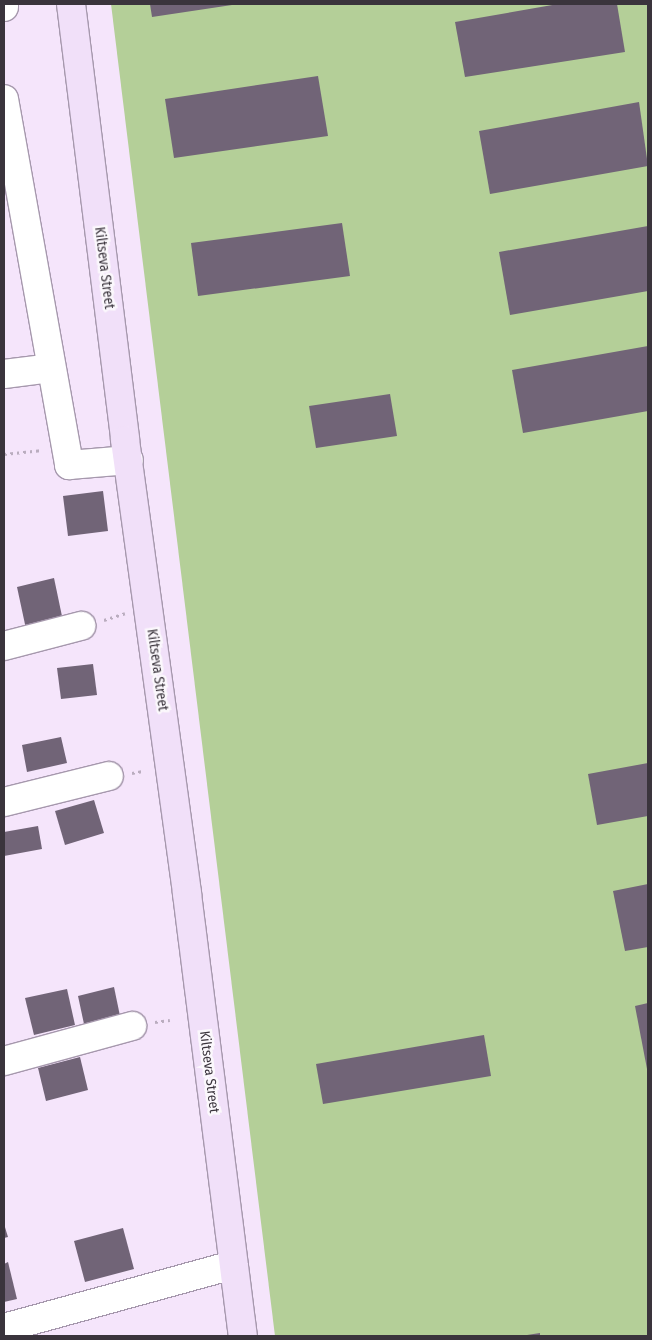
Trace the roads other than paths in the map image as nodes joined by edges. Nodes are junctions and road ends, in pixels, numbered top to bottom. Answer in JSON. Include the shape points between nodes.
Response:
{"nodes":[{"id":1,"x":71,"y":4,"type":"edge"},
{"id":2,"x":4,"y":100,"type":"edge"},
{"id":3,"x":10,"y":171,"type":"edge"},
{"id":4,"x":51,"y":368,"type":"junction"},
{"id":5,"x":4,"y":374,"type":"edge"},
{"id":6,"x":128,"y":460,"type":"junction"},
{"id":7,"x":82,"y":626,"type":"dead end"},
{"id":8,"x":4,"y":646,"type":"edge"},
{"id":9,"x":109,"y":776,"type":"dead end"},
{"id":10,"x":4,"y":802,"type":"edge"},
{"id":11,"x":132,"y":1026,"type":"dead end"},
{"id":12,"x":4,"y":1061,"type":"edge"},
{"id":13,"x":233,"y":1265,"type":"junction"},
{"id":14,"x":4,"y":1328,"type":"edge"},
{"id":15,"x":31,"y":1328,"type":"edge"},
{"id":16,"x":242,"y":1336,"type":"edge"}],
"edges":[{"from":1,"to":6,"type":"main road","name":"Kiltseva Street"},
{"from":2,"to":3,"type":"lane"},
{"from":3,"to":4,"type":"lane"},
{"from":4,"to":5,"type":"lane"},
{"from":4,"to":6,"type":"lane","via":[[68,465]]},
{"from":6,"to":13,"type":"main road","name":"Kiltseva Street"},
{"from":7,"to":8,"type":"lane"},
{"from":9,"to":10,"type":"lane"},
{"from":11,"to":12,"type":"lane"},
{"from":13,"to":15,"type":"lane"},
{"from":13,"to":16,"type":"main road","name":"Kiltseva Street"},
{"from":14,"to":15,"type":"lane"}]}
